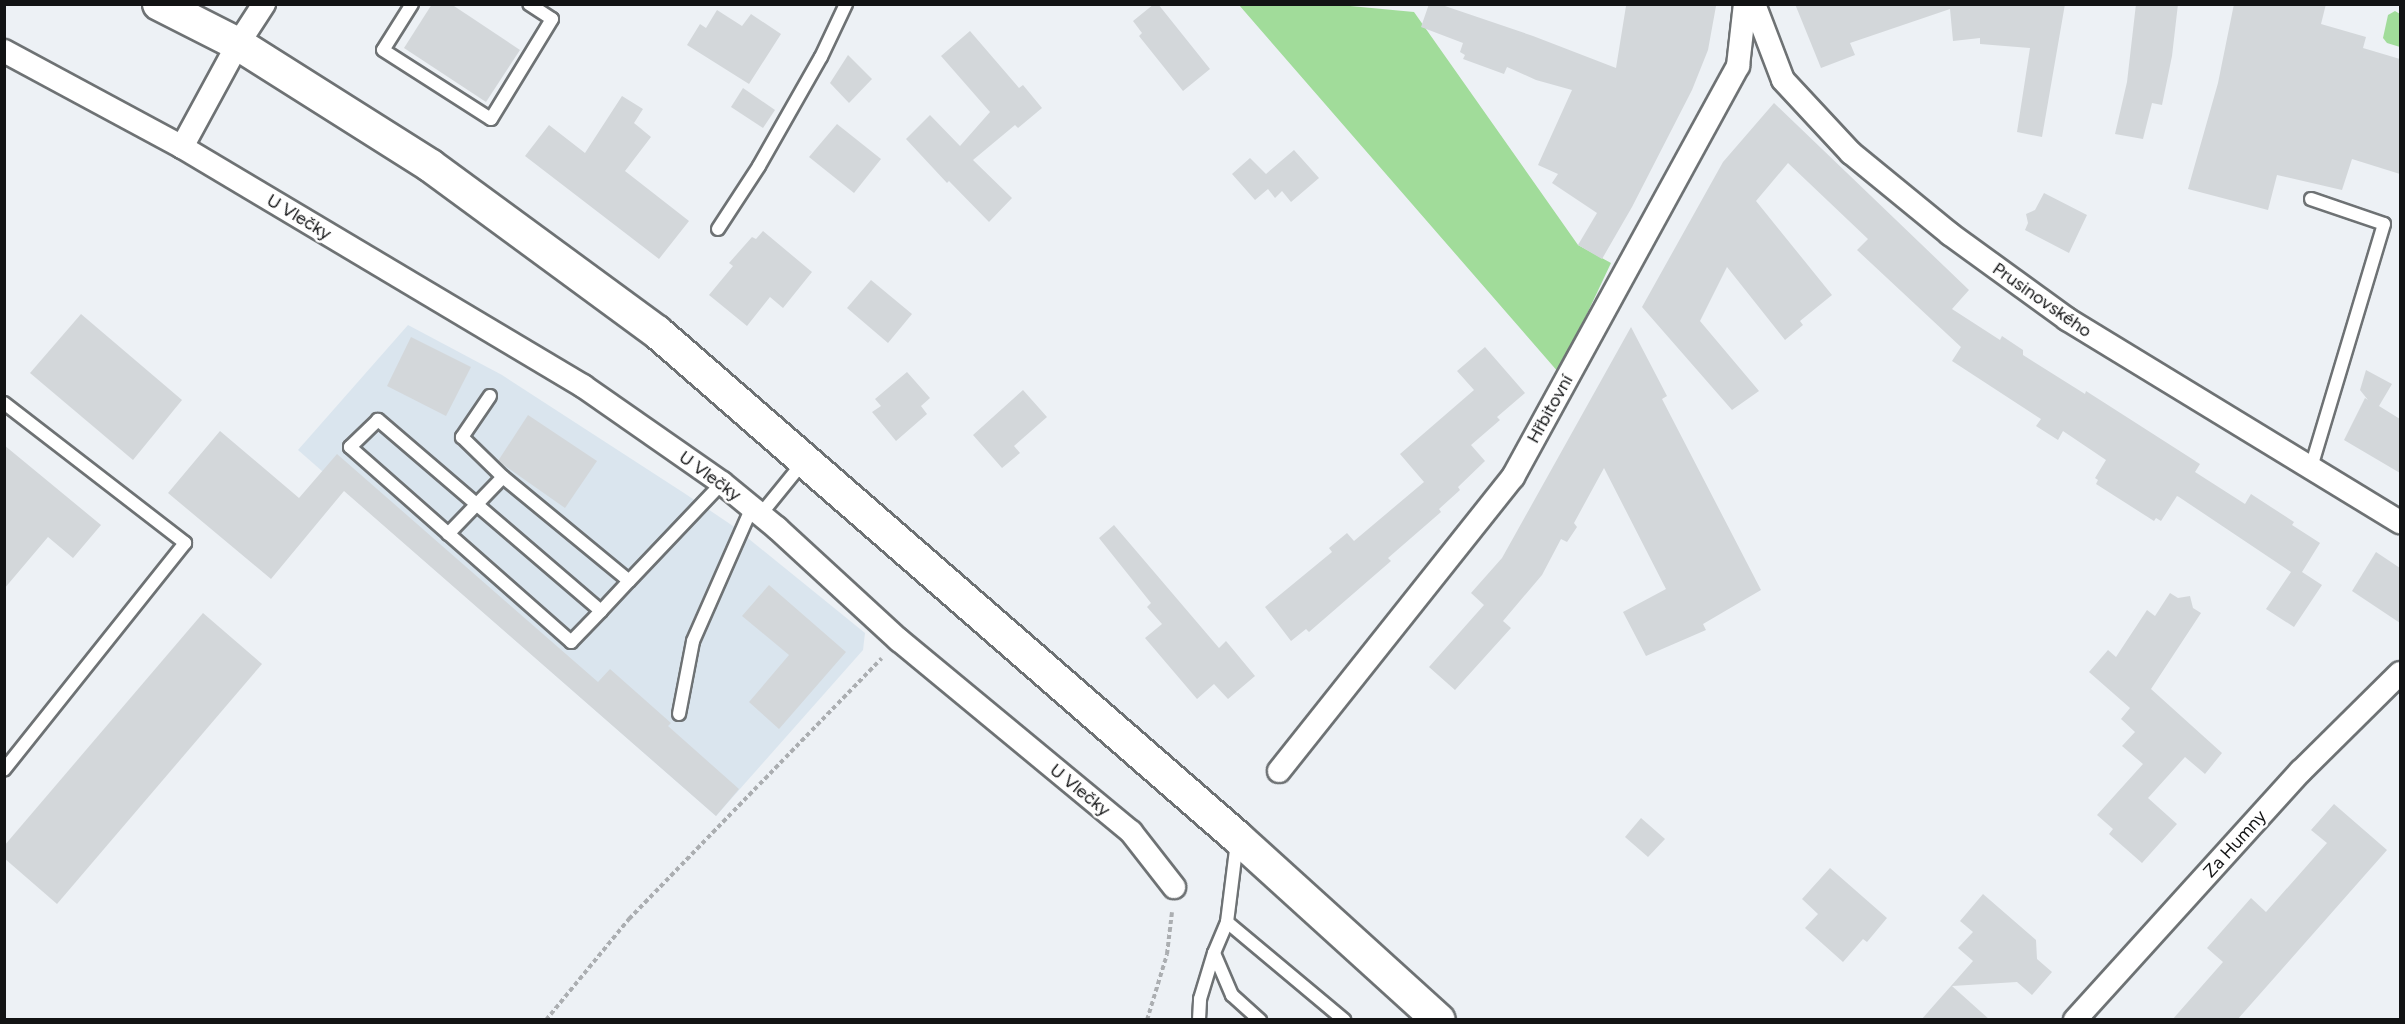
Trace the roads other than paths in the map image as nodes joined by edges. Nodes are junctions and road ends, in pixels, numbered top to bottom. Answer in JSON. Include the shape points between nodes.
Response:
{"nodes":[{"id":1,"x":159,"y":4,"type":"edge"},
{"id":2,"x":264,"y":4,"type":"edge"},
{"id":3,"x":412,"y":4,"type":"edge"},
{"id":4,"x":529,"y":4,"type":"edge"},
{"id":5,"x":846,"y":4,"type":"edge"},
{"id":6,"x":1745,"y":4,"type":"edge"},
{"id":7,"x":1754,"y":4,"type":"edge"},
{"id":8,"x":238,"y":44,"type":"junction"},
{"id":9,"x":4,"y":51,"type":"edge"},
{"id":10,"x":182,"y":147,"type":"junction"},
{"id":11,"x":2311,"y":200,"type":"dead end"},
{"id":12,"x":718,"y":229,"type":"dead end"},
{"id":13,"x":490,"y":396,"type":"dead end"},
{"id":14,"x":4,"y":404,"type":"edge"},
{"id":15,"x":805,"y":460,"type":"junction"},
{"id":16,"x":2311,"y":468,"type":"junction"},
{"id":17,"x":503,"y":477,"type":"junction"},
{"id":18,"x":722,"y":483,"type":"junction"},
{"id":19,"x":477,"y":505,"type":"junction"},
{"id":20,"x":756,"y":511,"type":"junction"},
{"id":21,"x":2400,"y":522,"type":"edge"},
{"id":22,"x":448,"y":534,"type":"junction"},
{"id":23,"x":629,"y":581,"type":"junction"},
{"id":24,"x":601,"y":611,"type":"junction"},
{"id":25,"x":2400,"y":673,"type":"edge"},
{"id":26,"x":679,"y":714,"type":"dead end"},
{"id":27,"x":4,"y":770,"type":"edge"},
{"id":28,"x":1280,"y":771,"type":"dead end"},
{"id":29,"x":1238,"y":838,"type":"junction"},
{"id":30,"x":1174,"y":887,"type":"road end"},
{"id":31,"x":1227,"y":922,"type":"junction"},
{"id":32,"x":1214,"y":952,"type":"junction"},
{"id":33,"x":1199,"y":1020,"type":"edge"},
{"id":34,"x":1260,"y":1020,"type":"edge"},
{"id":35,"x":1344,"y":1020,"type":"edge"},
{"id":36,"x":1439,"y":1020,"type":"edge"},
{"id":37,"x":2074,"y":1020,"type":"edge"}],
"edges":[{"from":1,"to":8,"type":"main road"},
{"from":2,"to":8,"type":"street"},
{"from":3,"to":4,"type":"lane","via":[[383,50],[491,119],[552,19]]},
{"from":5,"to":12,"type":"lane","via":[[821,57],[759,166]]},
{"from":6,"to":28,"type":"street","name":"Hřbitovní","via":[[1738,66],[1513,477]]},
{"from":7,"to":16,"type":"street","name":"Prusinovského","via":[[1783,80],[1851,153],[1950,234],[2067,319]]},
{"from":8,"to":10,"type":"street"},
{"from":8,"to":15,"type":"main road","via":[[450,179],[657,332]]},
{"from":9,"to":10,"type":"street","name":"U Vlečky"},
{"from":10,"to":18,"type":"street","name":"U Vlečky","via":[[583,386]]},
{"from":11,"to":16,"type":"lane","via":[[2384,224]]},
{"from":13,"to":17,"type":"lane","via":[[462,437]]},
{"from":14,"to":27,"type":"lane","via":[[185,543]]},
{"from":15,"to":20,"type":"lane"},
{"from":15,"to":29,"type":"main road"},
{"from":16,"to":21,"type":"street","name":"Prusinovského"},
{"from":17,"to":19,"type":"lane"},
{"from":17,"to":23,"type":"lane"},
{"from":18,"to":20,"type":"street","name":"U Vlečky"},
{"from":18,"to":23,"type":"lane"},
{"from":19,"to":22,"type":"lane"},
{"from":19,"to":22,"type":"lane","via":[[378,420],[350,447]]},
{"from":19,"to":24,"type":"lane"},
{"from":20,"to":26,"type":"lane","via":[[693,641]]},
{"from":20,"to":30,"type":"street","name":"U Vlečky","via":[[899,640],[1131,832]]},
{"from":22,"to":24,"type":"lane","via":[[571,642]]},
{"from":23,"to":24,"type":"lane"},
{"from":25,"to":37,"type":"street","name":"Za Humny","via":[[2301,771]]},
{"from":29,"to":31,"type":"lane"},
{"from":29,"to":36,"type":"main road"},
{"from":31,"to":32,"type":"lane"},
{"from":31,"to":35,"type":"lane"},
{"from":32,"to":33,"type":"lane","via":[[1200,999]]},
{"from":32,"to":34,"type":"lane","via":[[1232,995]]}]}
